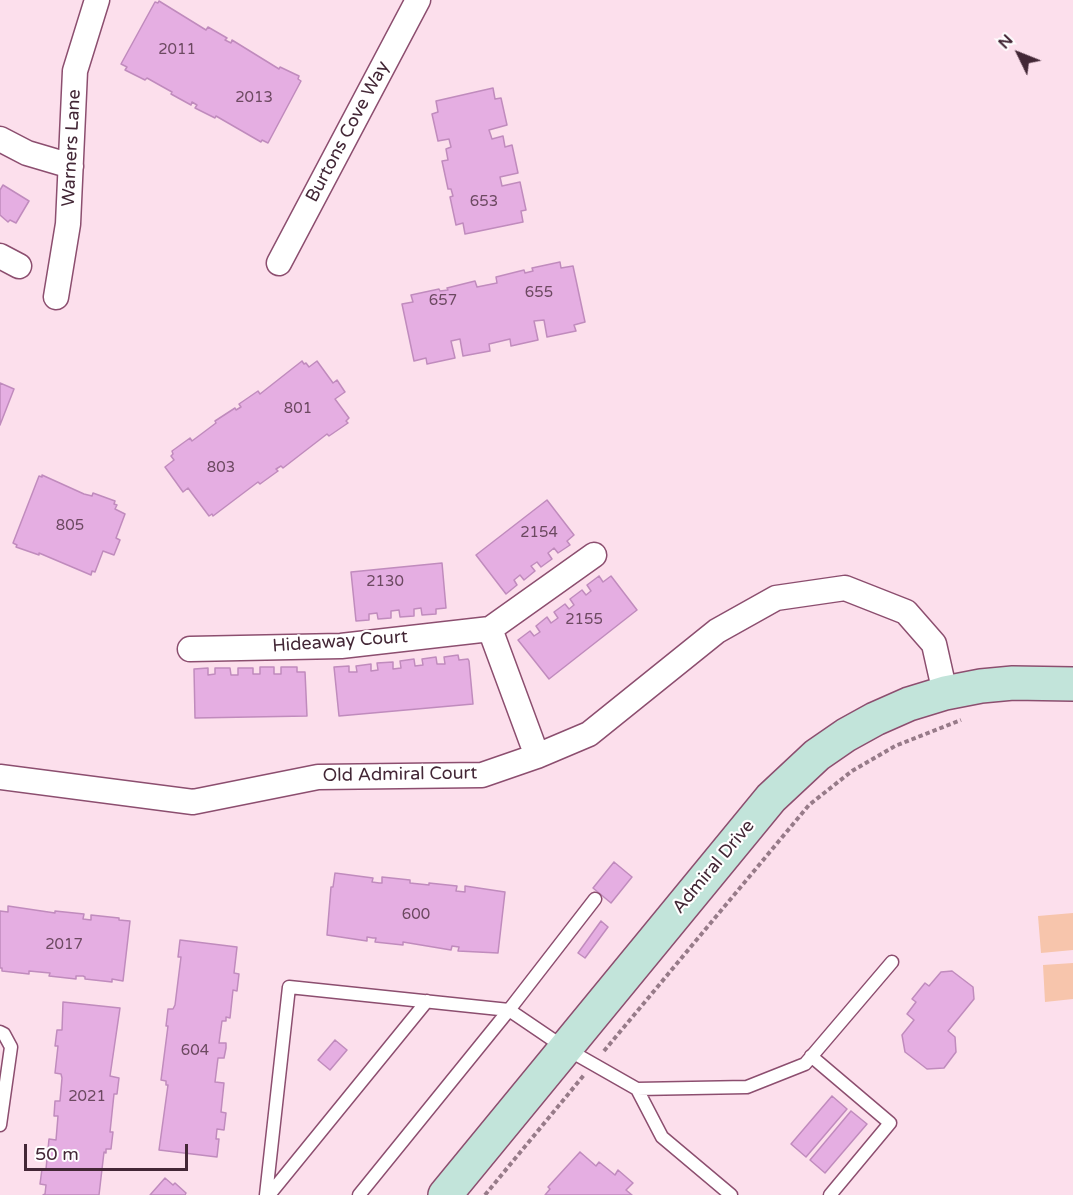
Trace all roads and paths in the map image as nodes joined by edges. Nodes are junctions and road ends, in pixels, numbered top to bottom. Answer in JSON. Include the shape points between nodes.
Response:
{"nodes":[{"id":1,"x":97,"y":0,"type":"edge"},
{"id":2,"x":418,"y":0,"type":"edge"},
{"id":3,"x":0,"y":139,"type":"edge"},
{"id":4,"x":71,"y":166,"type":"junction"},
{"id":5,"x":279,"y":264,"type":"dead end"},
{"id":6,"x":56,"y":297,"type":"dead end"},
{"id":7,"x":594,"y":555,"type":"dead end"},
{"id":8,"x":490,"y":629,"type":"junction"},
{"id":9,"x":190,"y":649,"type":"dead end"},
{"id":10,"x":1073,"y":684,"type":"edge"},
{"id":11,"x":954,"y":706,"type":"junction"},
{"id":12,"x":537,"y":756,"type":"junction"},
{"id":13,"x":0,"y":777,"type":"edge"},
{"id":14,"x":595,"y":898,"type":"dead end"},
{"id":15,"x":892,"y":962,"type":"dead end"},
{"id":16,"x":427,"y":1001,"type":"junction"},
{"id":17,"x":509,"y":1010,"type":"junction"},
{"id":18,"x":0,"y":1032,"type":"edge"},
{"id":19,"x":565,"y":1048,"type":"junction"},
{"id":20,"x":811,"y":1056,"type":"junction"},
{"id":21,"x":593,"y":1065,"type":"junction"},
{"id":22,"x":638,"y":1089,"type":"junction"},
{"id":23,"x":0,"y":1125,"type":"edge"},
{"id":24,"x":267,"y":1195,"type":"edge"},
{"id":25,"x":359,"y":1195,"type":"edge"},
{"id":26,"x":445,"y":1195,"type":"edge"},
{"id":27,"x":485,"y":1195,"type":"edge"},
{"id":28,"x":731,"y":1195,"type":"edge"},
{"id":29,"x":830,"y":1195,"type":"edge"}],
"edges":[{"from":1,"to":4,"type":"street","name":"Warners Lane","via":[[75,71]]},
{"from":2,"to":5,"type":"street","name":"Burtons Cove Way"},
{"from":3,"to":4,"type":"street","via":[[27,153]]},
{"from":4,"to":6,"type":"street","name":"Warners Lane","via":[[68,224]]},
{"from":7,"to":8,"type":"street","name":"Hideaway Court"},
{"from":8,"to":9,"type":"street","name":"Hideaway Court","via":[[341,646]]},
{"from":8,"to":12,"type":"street"},
{"from":10,"to":11,"type":"street","name":"Admiral Drive","via":[[981,686]]},
{"from":11,"to":12,"type":"street","name":"Old Admiral Court","via":[[934,644],[906,612],[845,588],[776,598],[717,631],[589,734]]},
{"from":11,"to":19,"type":"street","name":"Admiral Drive","via":[[909,704],[846,735],[794,775]]},
{"from":11,"to":21,"type":"path","via":[[852,771],[809,805]]},
{"from":12,"to":13,"type":"street","name":"Old Admiral Court","via":[[482,775],[318,777],[193,802]]},
{"from":14,"to":17,"type":"lane"},
{"from":15,"to":20,"type":"lane"},
{"from":16,"to":17,"type":"lane"},
{"from":16,"to":24,"type":"lane"},
{"from":16,"to":24,"type":"lane","via":[[289,987]]},
{"from":17,"to":19,"type":"lane"},
{"from":17,"to":25,"type":"lane"},
{"from":18,"to":23,"type":"lane","via":[[11,1047]]},
{"from":19,"to":21,"type":"lane"},
{"from":19,"to":26,"type":"street","name":"Admiral Drive"},
{"from":20,"to":22,"type":"lane","via":[[805,1064],[747,1087]]},
{"from":20,"to":29,"type":"lane","via":[[890,1122]]},
{"from":21,"to":22,"type":"lane"},
{"from":21,"to":27,"type":"path"},
{"from":22,"to":28,"type":"lane","via":[[662,1137]]}]}
